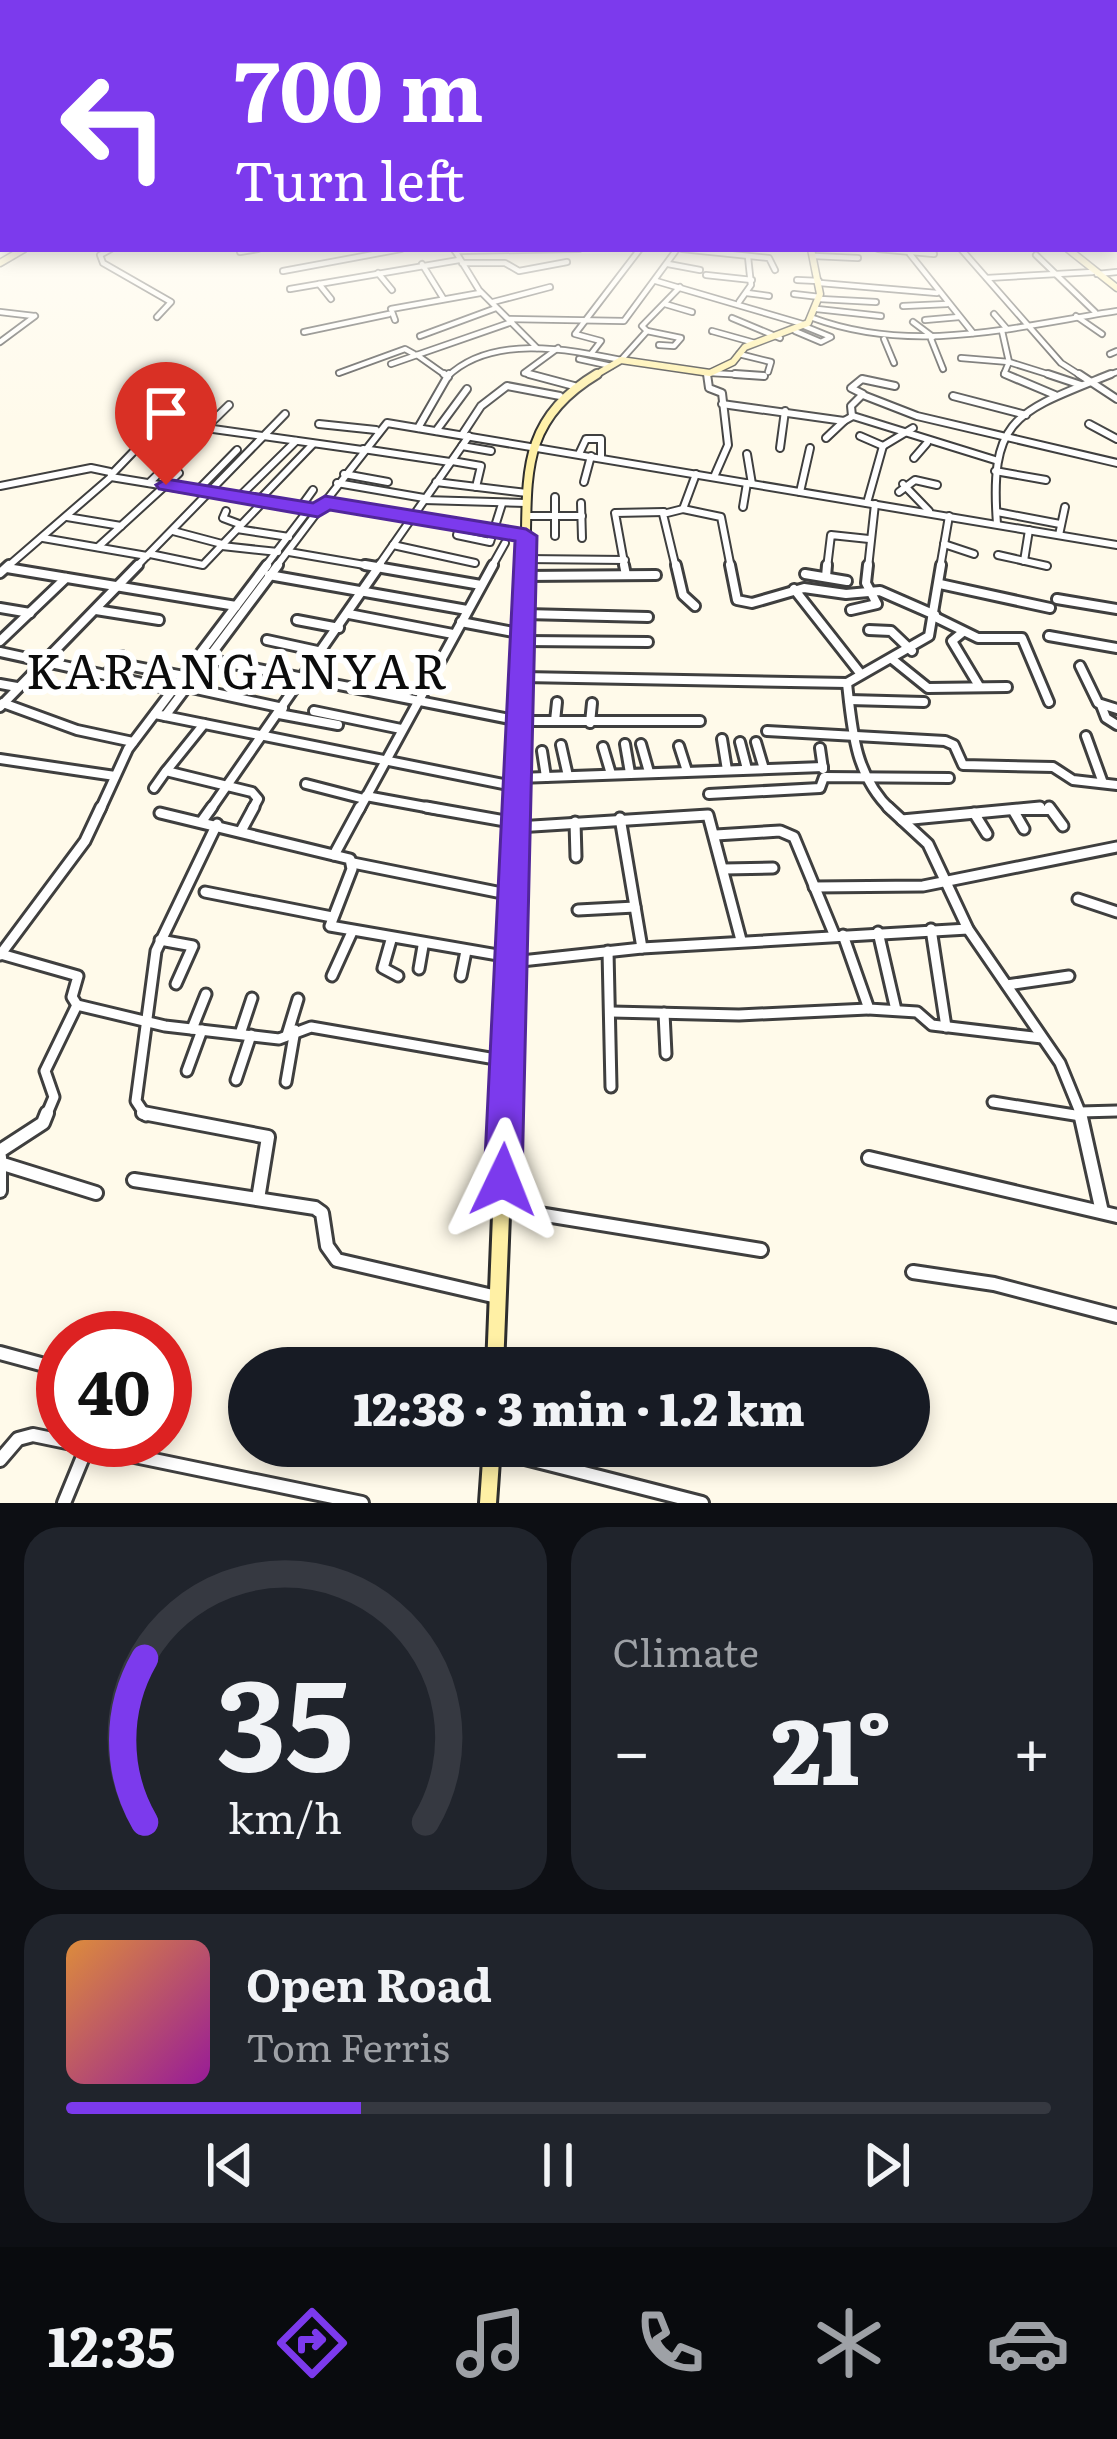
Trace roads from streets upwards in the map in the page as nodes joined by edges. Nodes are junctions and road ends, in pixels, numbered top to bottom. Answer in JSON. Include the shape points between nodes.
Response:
{"nodes":[{"id":1,"x":159,"y":295,"type":"edge"},
{"id":2,"x":328,"y":295,"type":"edge"},
{"id":3,"x":442,"y":295,"type":"edge"},
{"id":4,"x":464,"y":295,"type":"edge"},
{"id":5,"x":484,"y":295,"type":"edge"},
{"id":6,"x":523,"y":295,"type":"edge"},
{"id":7,"x":607,"y":295,"type":"edge"},
{"id":8,"x":644,"y":295,"type":"edge"},
{"id":9,"x":672,"y":295,"type":"edge"},
{"id":10,"x":712,"y":295,"type":"edge"},
{"id":11,"x":744,"y":295,"type":"edge"},
{"id":12,"x":764,"y":295,"type":"edge"},
{"id":13,"x":793,"y":295,"type":"edge"},
{"id":14,"x":808,"y":295,"type":"edge"},
{"id":15,"x":940,"y":295,"type":"edge"},
{"id":16,"x":1002,"y":295,"type":"edge"},
{"id":17,"x":1076,"y":295,"type":"edge"},
{"id":18,"x":769,"y":296,"type":"dead end"},
{"id":19,"x":820,"y":298,"type":"junction"},
{"id":20,"x":331,"y":299,"type":"dead end"},
{"id":21,"x":444,"y":299,"type":"junction"},
{"id":22,"x":739,"y":302,"type":"junction"},
{"id":23,"x":792,"y":302,"type":"dead end"},
{"id":24,"x":876,"y":302,"type":"dead end"},
{"id":25,"x":663,"y":304,"type":"junction"},
{"id":26,"x":947,"y":304,"type":"junction"},
{"id":27,"x":494,"y":305,"type":"junction"},
{"id":28,"x":903,"y":306,"type":"dead end"},
{"id":29,"x":817,"y":309,"type":"junction"},
{"id":30,"x":1117,"y":311,"type":"edge"},
{"id":31,"x":0,"y":312,"type":"edge"},
{"id":32,"x":692,"y":312,"type":"dead end"},
{"id":33,"x":1096,"y":313,"type":"junction"},
{"id":34,"x":994,"y":314,"type":"dead end"},
{"id":35,"x":880,"y":316,"type":"dead end"},
{"id":36,"x":1075,"y":316,"type":"junction"},
{"id":37,"x":157,"y":317,"type":"dead end"},
{"id":38,"x":959,"y":317,"type":"junction"},
{"id":39,"x":732,"y":318,"type":"dead end"},
{"id":40,"x":511,"y":320,"type":"junction"},
{"id":41,"x":925,"y":320,"type":"dead end"},
{"id":42,"x":589,"y":321,"type":"junction"},
{"id":43,"x":913,"y":322,"type":"dead end"},
{"id":44,"x":808,"y":323,"type":"junction"},
{"id":45,"x":1030,"y":328,"type":"junction"},
{"id":46,"x":647,"y":331,"type":"junction"},
{"id":47,"x":712,"y":331,"type":"dead end"},
{"id":48,"x":795,"y":331,"type":"junction"},
{"id":49,"x":1005,"y":331,"type":"junction"},
{"id":50,"x":304,"y":332,"type":"dead end"},
{"id":51,"x":974,"y":334,"type":"junction"},
{"id":52,"x":1102,"y":334,"type":"dead end"},
{"id":53,"x":420,"y":336,"type":"dead end"},
{"id":54,"x":780,"y":338,"type":"junction"},
{"id":55,"x":884,"y":338,"type":"junction"},
{"id":56,"x":932,"y":339,"type":"junction"},
{"id":57,"x":0,"y":342,"type":"edge"},
{"id":58,"x":659,"y":344,"type":"dead end"},
{"id":59,"x":756,"y":344,"type":"junction"},
{"id":60,"x":537,"y":348,"type":"junction"},
{"id":61,"x":559,"y":348,"type":"junction"},
{"id":62,"x":415,"y":354,"type":"junction"},
{"id":63,"x":591,"y":354,"type":"junction"},
{"id":64,"x":739,"y":354,"type":"junction"},
{"id":65,"x":579,"y":358,"type":"dead end"},
{"id":66,"x":961,"y":358,"type":"dead end"},
{"id":67,"x":1010,"y":362,"type":"junction"},
{"id":68,"x":616,"y":363,"type":"junction"},
{"id":69,"x":895,"y":363,"type":"dead end"},
{"id":70,"x":391,"y":364,"type":"dead end"},
{"id":71,"x":943,"y":369,"type":"dead end"},
{"id":72,"x":1117,"y":371,"type":"edge"},
{"id":73,"x":339,"y":373,"type":"dead end"},
{"id":74,"x":708,"y":374,"type":"junction"},
{"id":75,"x":448,"y":376,"type":"junction"},
{"id":76,"x":1085,"y":385,"type":"junction"},
{"id":77,"x":574,"y":386,"type":"junction"},
{"id":78,"x":895,"y":386,"type":"dead end"},
{"id":79,"x":467,"y":389,"type":"dead end"},
{"id":80,"x":560,"y":395,"type":"junction"},
{"id":81,"x":862,"y":395,"type":"junction"},
{"id":82,"x":1055,"y":395,"type":"junction"},
{"id":83,"x":952,"y":397,"type":"dead end"},
{"id":84,"x":1117,"y":399,"type":"edge"},
{"id":85,"x":722,"y":404,"type":"junction"},
{"id":86,"x":230,"y":405,"type":"dead end"},
{"id":87,"x":785,"y":411,"type":"junction"},
{"id":88,"x":285,"y":414,"type":"dead end"},
{"id":89,"x":1028,"y":415,"type":"junction"},
{"id":90,"x":852,"y":416,"type":"junction"},
{"id":91,"x":246,"y":421,"type":"dead end"},
{"id":92,"x":844,"y":421,"type":"junction"},
{"id":93,"x":161,"y":423,"type":"dead end"},
{"id":94,"x":319,"y":424,"type":"dead end"},
{"id":95,"x":1089,"y":424,"type":"dead end"},
{"id":96,"x":206,"y":428,"type":"junction"},
{"id":97,"x":418,"y":428,"type":"junction"},
{"id":98,"x":913,"y":428,"type":"dead end"},
{"id":99,"x":377,"y":430,"type":"junction"},
{"id":100,"x":436,"y":431,"type":"junction"},
{"id":101,"x":237,"y":432,"type":"junction"},
{"id":102,"x":466,"y":435,"type":"junction"},
{"id":103,"x":1008,"y":435,"type":"junction"},
{"id":104,"x":265,"y":436,"type":"junction"},
{"id":105,"x":860,"y":436,"type":"dead end"},
{"id":106,"x":903,"y":436,"type":"junction"},
{"id":107,"x":826,"y":438,"type":"dead end"},
{"id":108,"x":142,"y":440,"type":"junction"},
{"id":109,"x":296,"y":440,"type":"junction"},
{"id":110,"x":1117,"y":440,"type":"edge"},
{"id":111,"x":927,"y":442,"type":"junction"},
{"id":112,"x":157,"y":443,"type":"dead end"},
{"id":113,"x":314,"y":443,"type":"junction"},
{"id":114,"x":171,"y":446,"type":"dead end"},
{"id":115,"x":462,"y":446,"type":"junction"},
{"id":116,"x":530,"y":446,"type":"junction"},
{"id":117,"x":884,"y":446,"type":"junction"},
{"id":118,"x":184,"y":448,"type":"junction"},
{"id":119,"x":781,"y":448,"type":"dead end"},
{"id":120,"x":810,"y":448,"type":"dead end"},
{"id":121,"x":363,"y":449,"type":"junction"},
{"id":122,"x":237,"y":450,"type":"dead end"},
{"id":123,"x":491,"y":452,"type":"dead end"},
{"id":124,"x":579,"y":454,"type":"junction"},
{"id":125,"x":747,"y":454,"type":"dead end"},
{"id":126,"x":591,"y":456,"type":"junction"},
{"id":127,"x":601,"y":458,"type":"junction"},
{"id":128,"x":914,"y":458,"type":"dead end"},
{"id":129,"x":995,"y":460,"type":"junction"},
{"id":130,"x":451,"y":461,"type":"junction"},
{"id":131,"x":1117,"y":463,"type":"edge"},
{"id":132,"x":879,"y":467,"type":"junction"},
{"id":133,"x":995,"y":471,"type":"junction"},
{"id":134,"x":179,"y":472,"type":"dead end"},
{"id":135,"x":111,"y":474,"type":"junction"},
{"id":136,"x":344,"y":474,"type":"junction"},
{"id":137,"x":696,"y":474,"type":"junction"},
{"id":138,"x":890,"y":475,"type":"dead end"},
{"id":139,"x":714,"y":477,"type":"junction"},
{"id":140,"x":729,"y":480,"type":"junction"},
{"id":141,"x":1046,"y":480,"type":"dead end"},
{"id":142,"x":388,"y":482,"type":"dead end"},
{"id":143,"x":436,"y":482,"type":"junction"},
{"id":144,"x":584,"y":482,"type":"dead end"},
{"id":145,"x":149,"y":483,"type":"junction"},
{"id":146,"x":337,"y":483,"type":"junction"},
{"id":147,"x":749,"y":483,"type":"junction"},
{"id":148,"x":937,"y":484,"type":"dead end"},
{"id":149,"x":166,"y":485,"type":"junction"},
{"id":150,"x":0,"y":486,"type":"edge"},
{"id":151,"x":476,"y":487,"type":"junction"},
{"id":152,"x":198,"y":490,"type":"junction"},
{"id":153,"x":313,"y":490,"type":"dead end"},
{"id":154,"x":800,"y":492,"type":"junction"},
{"id":155,"x":210,"y":493,"type":"junction"},
{"id":156,"x":725,"y":494,"type":"dead end"},
{"id":157,"x":555,"y":496,"type":"dead end"},
{"id":158,"x":239,"y":497,"type":"junction"},
{"id":159,"x":424,"y":499,"type":"junction"},
{"id":160,"x":261,"y":501,"type":"junction"},
{"id":161,"x":325,"y":502,"type":"junction"},
{"id":162,"x":581,"y":502,"type":"dead end"},
{"id":163,"x":502,"y":504,"type":"junction"},
{"id":164,"x":527,"y":504,"type":"junction"},
{"id":165,"x":871,"y":504,"type":"junction"},
{"id":166,"x":743,"y":507,"type":"dead end"},
{"id":167,"x":1065,"y":507,"type":"dead end"},
{"id":168,"x":309,"y":509,"type":"junction"},
{"id":169,"x":683,"y":509,"type":"junction"},
{"id":170,"x":226,"y":511,"type":"dead end"},
{"id":171,"x":664,"y":512,"type":"junction"},
{"id":172,"x":930,"y":512,"type":"junction"},
{"id":173,"x":997,"y":512,"type":"junction"},
{"id":174,"x":413,"y":516,"type":"junction"},
{"id":175,"x":556,"y":516,"type":"junction"},
{"id":176,"x":582,"y":516,"type":"junction"},
{"id":177,"x":949,"y":516,"type":"junction"},
{"id":178,"x":66,"y":517,"type":"junction"},
{"id":179,"x":460,"y":524,"type":"junction"},
{"id":180,"x":997,"y":524,"type":"junction"},
{"id":181,"x":1060,"y":524,"type":"junction"},
{"id":182,"x":122,"y":526,"type":"junction"},
{"id":183,"x":239,"y":526,"type":"junction"},
{"id":184,"x":172,"y":530,"type":"junction"},
{"id":185,"x":495,"y":530,"type":"junction"},
{"id":186,"x":1029,"y":530,"type":"junction"},
{"id":187,"x":289,"y":536,"type":"junction"},
{"id":188,"x":555,"y":536,"type":"dead end"},
{"id":189,"x":1059,"y":536,"type":"junction"},
{"id":190,"x":42,"y":538,"type":"junction"},
{"id":191,"x":582,"y":538,"type":"dead end"},
{"id":192,"x":869,"y":539,"type":"junction"},
{"id":193,"x":490,"y":542,"type":"junction"},
{"id":194,"x":221,"y":544,"type":"junction"},
{"id":195,"x":505,"y":544,"type":"junction"},
{"id":196,"x":944,"y":544,"type":"junction"},
{"id":197,"x":393,"y":545,"type":"junction"},
{"id":198,"x":1117,"y":545,"type":"edge"},
{"id":199,"x":98,"y":547,"type":"junction"},
{"id":200,"x":525,"y":547,"type":"junction"},
{"id":201,"x":285,"y":550,"type":"junction"},
{"id":202,"x":552,"y":550,"type":"dead end"},
{"id":203,"x":148,"y":554,"type":"junction"},
{"id":204,"x":974,"y":554,"type":"dead end"},
{"id":205,"x":998,"y":556,"type":"dead end"},
{"id":206,"x":550,"y":560,"type":"junction"},
{"id":207,"x":625,"y":560,"type":"junction"},
{"id":208,"x":1024,"y":561,"type":"junction"},
{"id":209,"x":475,"y":563,"type":"dead end"},
{"id":210,"x":1047,"y":566,"type":"dead end"},
{"id":211,"x":379,"y":567,"type":"junction"},
{"id":212,"x":3,"y":570,"type":"edge"},
{"id":213,"x":805,"y":574,"type":"dead end"},
{"id":214,"x":266,"y":575,"type":"junction"},
{"id":215,"x":626,"y":575,"type":"junction"},
{"id":216,"x":656,"y":575,"type":"dead end"},
{"id":217,"x":524,"y":576,"type":"junction"},
{"id":218,"x":66,"y":578,"type":"junction"},
{"id":219,"x":826,"y":578,"type":"junction"},
{"id":220,"x":847,"y":580,"type":"dead end"},
{"id":221,"x":940,"y":584,"type":"junction"},
{"id":222,"x":118,"y":586,"type":"junction"},
{"id":223,"x":482,"y":586,"type":"junction"},
{"id":224,"x":794,"y":589,"type":"junction"},
{"id":225,"x":364,"y":590,"type":"junction"},
{"id":226,"x":869,"y":590,"type":"junction"},
{"id":227,"x":1057,"y":599,"type":"dead end"},
{"id":228,"x":236,"y":606,"type":"junction"},
{"id":229,"x":695,"y":606,"type":"dead end"},
{"id":230,"x":0,"y":608,"type":"edge"},
{"id":231,"x":1050,"y":608,"type":"dead end"},
{"id":232,"x":1117,"y":609,"type":"edge"},
{"id":233,"x":94,"y":610,"type":"junction"},
{"id":234,"x":468,"y":610,"type":"junction"},
{"id":235,"x":850,"y":610,"type":"dead end"},
{"id":236,"x":32,"y":614,"type":"junction"},
{"id":237,"x":349,"y":614,"type":"junction"},
{"id":238,"x":525,"y":614,"type":"junction"},
{"id":239,"x":935,"y":616,"type":"junction"},
{"id":240,"x":649,"y":617,"type":"dead end"},
{"id":241,"x":73,"y":620,"type":"dead end"},
{"id":242,"x":159,"y":620,"type":"dead end"},
{"id":243,"x":297,"y":620,"type":"dead end"},
{"id":244,"x":83,"y":621,"type":"junction"},
{"id":245,"x":461,"y":622,"type":"junction"},
{"id":246,"x":339,"y":628,"type":"junction"},
{"id":247,"x":869,"y":630,"type":"dead end"},
{"id":248,"x":963,"y":632,"type":"junction"},
{"id":249,"x":454,"y":634,"type":"junction"},
{"id":250,"x":1049,"y":636,"type":"dead end"},
{"id":251,"x":524,"y":637,"type":"junction"},
{"id":252,"x":267,"y":640,"type":"dead end"},
{"id":253,"x":0,"y":641,"type":"edge"},
{"id":254,"x":648,"y":642,"type":"dead end"},
{"id":255,"x":1117,"y":648,"type":"edge"},
{"id":256,"x":912,"y":651,"type":"junction"},
{"id":257,"x":0,"y":652,"type":"edge"},
{"id":258,"x":322,"y":652,"type":"junction"},
{"id":259,"x":204,"y":658,"type":"junction"},
{"id":260,"x":892,"y":659,"type":"junction"},
{"id":261,"x":44,"y":661,"type":"junction"},
{"id":262,"x":1080,"y":666,"type":"dead end"},
{"id":263,"x":860,"y":673,"type":"junction"},
{"id":264,"x":106,"y":675,"type":"junction"},
{"id":265,"x":184,"y":676,"type":"junction"},
{"id":266,"x":523,"y":677,"type":"junction"},
{"id":267,"x":303,"y":678,"type":"junction"},
{"id":268,"x":847,"y":683,"type":"junction"},
{"id":269,"x":0,"y":684,"type":"edge"},
{"id":270,"x":19,"y":687,"type":"junction"},
{"id":271,"x":980,"y":687,"type":"junction"},
{"id":272,"x":1007,"y":687,"type":"dead end"},
{"id":273,"x":181,"y":690,"type":"junction"},
{"id":274,"x":417,"y":699,"type":"junction"},
{"id":275,"x":849,"y":700,"type":"junction"},
{"id":276,"x":557,"y":702,"type":"dead end"},
{"id":277,"x":924,"y":702,"type":"dead end"},
{"id":278,"x":592,"y":703,"type":"dead end"},
{"id":279,"x":1049,"y":703,"type":"dead end"},
{"id":280,"x":2,"y":705,"type":"edge"},
{"id":281,"x":1101,"y":705,"type":"junction"},
{"id":282,"x":1117,"y":709,"type":"edge"},
{"id":283,"x":281,"y":711,"type":"junction"},
{"id":284,"x":314,"y":711,"type":"dead end"},
{"id":285,"x":159,"y":716,"type":"junction"},
{"id":286,"x":700,"y":721,"type":"dead end"},
{"id":287,"x":520,"y":722,"type":"junction"},
{"id":288,"x":555,"y":722,"type":"junction"},
{"id":289,"x":590,"y":722,"type":"junction"},
{"id":290,"x":204,"y":724,"type":"junction"},
{"id":291,"x":1117,"y":724,"type":"edge"},
{"id":292,"x":338,"y":725,"type":"dead end"},
{"id":293,"x":401,"y":729,"type":"junction"},
{"id":294,"x":767,"y":731,"type":"dead end"},
{"id":295,"x":852,"y":735,"type":"junction"},
{"id":296,"x":263,"y":736,"type":"junction"},
{"id":297,"x":1086,"y":736,"type":"dead end"},
{"id":298,"x":722,"y":739,"type":"dead end"},
{"id":299,"x":133,"y":742,"type":"junction"},
{"id":300,"x":740,"y":742,"type":"dead end"},
{"id":301,"x":756,"y":742,"type":"dead end"},
{"id":302,"x":626,"y":744,"type":"dead end"},
{"id":303,"x":641,"y":744,"type":"dead end"},
{"id":304,"x":561,"y":745,"type":"dead end"},
{"id":305,"x":679,"y":746,"type":"dead end"},
{"id":306,"x":603,"y":747,"type":"dead end"},
{"id":307,"x":820,"y":748,"type":"dead end"},
{"id":308,"x":542,"y":751,"type":"dead end"},
{"id":309,"x":0,"y":759,"type":"edge"},
{"id":310,"x":385,"y":762,"type":"junction"},
{"id":311,"x":747,"y":769,"type":"junction"},
{"id":312,"x":764,"y":769,"type":"junction"},
{"id":313,"x":727,"y":770,"type":"junction"},
{"id":314,"x":166,"y":771,"type":"junction"},
{"id":315,"x":687,"y":771,"type":"junction"},
{"id":316,"x":649,"y":772,"type":"junction"},
{"id":317,"x":824,"y":772,"type":"junction"},
{"id":318,"x":630,"y":773,"type":"junction"},
{"id":319,"x":610,"y":774,"type":"junction"},
{"id":320,"x":865,"y":774,"type":"junction"},
{"id":321,"x":115,"y":776,"type":"junction"},
{"id":322,"x":568,"y":776,"type":"junction"},
{"id":323,"x":545,"y":777,"type":"junction"},
{"id":324,"x":950,"y":778,"type":"dead end"},
{"id":325,"x":518,"y":783,"type":"junction"},
{"id":326,"x":1103,"y":783,"type":"junction"},
{"id":327,"x":229,"y":784,"type":"junction"},
{"id":328,"x":306,"y":784,"type":"dead end"},
{"id":329,"x":1117,"y":785,"type":"edge"},
{"id":330,"x":154,"y":788,"type":"dead end"},
{"id":331,"x":709,"y":794,"type":"dead end"},
{"id":332,"x":365,"y":798,"type":"junction"},
{"id":333,"x":1012,"y":810,"type":"junction"},
{"id":334,"x":160,"y":813,"type":"dead end"},
{"id":335,"x":974,"y":813,"type":"junction"},
{"id":336,"x":620,"y":818,"type":"junction"},
{"id":337,"x":901,"y":820,"type":"junction"},
{"id":338,"x":202,"y":821,"type":"junction"},
{"id":339,"x":575,"y":822,"type":"junction"},
{"id":340,"x":217,"y":824,"type":"junction"},
{"id":341,"x":517,"y":825,"type":"junction"},
{"id":342,"x":1063,"y":826,"type":"dead end"},
{"id":343,"x":1024,"y":829,"type":"dead end"},
{"id":344,"x":241,"y":831,"type":"junction"},
{"id":345,"x":987,"y":834,"type":"dead end"},
{"id":346,"x":716,"y":835,"type":"junction"},
{"id":347,"x":1117,"y":847,"type":"edge"},
{"id":348,"x":334,"y":855,"type":"junction"},
{"id":349,"x":576,"y":856,"type":"dead end"},
{"id":350,"x":353,"y":863,"type":"junction"},
{"id":351,"x":773,"y":868,"type":"dead end"},
{"id":352,"x":724,"y":869,"type":"junction"},
{"id":353,"x":946,"y":881,"type":"junction"},
{"id":354,"x":814,"y":887,"type":"junction"},
{"id":355,"x":205,"y":892,"type":"dead end"},
{"id":356,"x":513,"y":895,"type":"junction"},
{"id":357,"x":1078,"y":899,"type":"dead end"},
{"id":358,"x":635,"y":907,"type":"junction"},
{"id":359,"x":578,"y":910,"type":"dead end"},
{"id":360,"x":1117,"y":912,"type":"edge"},
{"id":361,"x":332,"y":916,"type":"junction"},
{"id":362,"x":931,"y":929,"type":"junction"},
{"id":363,"x":968,"y":929,"type":"junction"},
{"id":364,"x":352,"y":932,"type":"junction"},
{"id":365,"x":878,"y":932,"type":"junction"},
{"id":366,"x":838,"y":935,"type":"junction"},
{"id":367,"x":160,"y":940,"type":"junction"},
{"id":368,"x":391,"y":940,"type":"junction"},
{"id":369,"x":741,"y":941,"type":"junction"},
{"id":370,"x":423,"y":946,"type":"junction"},
{"id":371,"x":642,"y":948,"type":"junction"},
{"id":372,"x":466,"y":951,"type":"junction"},
{"id":373,"x":608,"y":952,"type":"junction"},
{"id":374,"x":1,"y":955,"type":"edge"},
{"id":375,"x":510,"y":959,"type":"junction"},
{"id":376,"x":419,"y":969,"type":"dead end"},
{"id":377,"x":332,"y":976,"type":"dead end"},
{"id":378,"x":398,"y":976,"type":"dead end"},
{"id":379,"x":461,"y":976,"type":"dead end"},
{"id":380,"x":1069,"y":976,"type":"dead end"},
{"id":381,"x":176,"y":984,"type":"dead end"},
{"id":382,"x":1007,"y":985,"type":"junction"},
{"id":383,"x":206,"y":994,"type":"dead end"},
{"id":384,"x":252,"y":998,"type":"dead end"},
{"id":385,"x":298,"y":999,"type":"dead end"},
{"id":386,"x":77,"y":1005,"type":"junction"},
{"id":387,"x":869,"y":1010,"type":"junction"},
{"id":388,"x":896,"y":1010,"type":"junction"},
{"id":389,"x":612,"y":1012,"type":"junction"},
{"id":390,"x":664,"y":1013,"type":"junction"},
{"id":391,"x":143,"y":1020,"type":"junction"},
{"id":392,"x":946,"y":1028,"type":"junction"},
{"id":393,"x":197,"y":1029,"type":"junction"},
{"id":394,"x":290,"y":1033,"type":"junction"},
{"id":395,"x":245,"y":1035,"type":"junction"},
{"id":396,"x":1043,"y":1038,"type":"junction"},
{"id":397,"x":666,"y":1054,"type":"dead end"},
{"id":398,"x":507,"y":1061,"type":"junction"},
{"id":399,"x":188,"y":1071,"type":"dead end"},
{"id":400,"x":236,"y":1080,"type":"dead end"},
{"id":401,"x":286,"y":1082,"type":"dead end"},
{"id":402,"x":610,"y":1087,"type":"dead end"},
{"id":403,"x":993,"y":1102,"type":"dead end"},
{"id":404,"x":1117,"y":1111,"type":"edge"},
{"id":405,"x":1080,"y":1112,"type":"junction"},
{"id":406,"x":1,"y":1158,"type":"edge"},
{"id":407,"x":869,"y":1158,"type":"dead end"},
{"id":408,"x":134,"y":1180,"type":"dead end"},
{"id":409,"x":0,"y":1191,"type":"edge"},
{"id":410,"x":96,"y":1193,"type":"dead end"},
{"id":411,"x":258,"y":1199,"type":"junction"},
{"id":412,"x":502,"y":1208,"type":"junction"},
{"id":413,"x":1102,"y":1213,"type":"junction"},
{"id":414,"x":1117,"y":1216,"type":"edge"},
{"id":415,"x":761,"y":1250,"type":"dead end"},
{"id":416,"x":913,"y":1272,"type":"dead end"},
{"id":417,"x":499,"y":1297,"type":"junction"},
{"id":418,"x":1117,"y":1316,"type":"edge"},
{"id":419,"x":496,"y":1347,"type":"edge"},
{"id":420,"x":0,"y":1353,"type":"edge"},
{"id":421,"x":36,"y":1363,"type":"edge"},
{"id":422,"x":36,"y":1436,"type":"edge"},
{"id":423,"x":0,"y":1460,"type":"edge"},
{"id":424,"x":79,"y":1467,"type":"edge"},
{"id":425,"x":185,"y":1467,"type":"edge"},
{"id":426,"x":488,"y":1467,"type":"edge"},
{"id":427,"x":564,"y":1467,"type":"edge"},
{"id":428,"x":64,"y":1503,"type":"edge"},
{"id":429,"x":362,"y":1503,"type":"edge"},
{"id":430,"x":488,"y":1503,"type":"edge"},
{"id":431,"x":702,"y":1503,"type":"edge"}],
"edges":[{"from":1,"to":37,"type":"street","via":[[171,302]]},
{"from":2,"to":20,"type":"street"},
{"from":3,"to":21,"type":"street"},
{"from":4,"to":21,"type":"street"},
{"from":5,"to":27,"type":"street"},
{"from":6,"to":27,"type":"street"},
{"from":7,"to":42,"type":"street"},
{"from":8,"to":42,"type":"street","via":[[623,321]]},
{"from":9,"to":25,"type":"street"},
{"from":10,"to":22,"type":"street"},
{"from":11,"to":22,"type":"street"},
{"from":12,"to":18,"type":"street"},
{"from":13,"to":23,"type":"street"},
{"from":14,"to":19,"type":"street"},
{"from":15,"to":26,"type":"street"},
{"from":16,"to":45,"type":"street"},
{"from":17,"to":33,"type":"street"},
{"from":19,"to":24,"type":"street"},
{"from":19,"to":29,"type":"street"},
{"from":21,"to":50,"type":"street"},
{"from":22,"to":44,"type":"street"},
{"from":25,"to":32,"type":"street"},
{"from":25,"to":46,"type":"street","via":[[641,328]]},
{"from":26,"to":28,"type":"street"},
{"from":26,"to":38,"type":"street"},
{"from":27,"to":40,"type":"street"},
{"from":27,"to":53,"type":"street"},
{"from":29,"to":35,"type":"street"},
{"from":29,"to":44,"type":"street"},
{"from":30,"to":33,"type":"street"},
{"from":31,"to":57,"type":"street","via":[[35,316]]},
{"from":33,"to":36,"type":"street"},
{"from":34,"to":49,"type":"street"},
{"from":36,"to":45,"type":"street"},
{"from":36,"to":52,"type":"street"},
{"from":38,"to":41,"type":"street"},
{"from":38,"to":51,"type":"street"},
{"from":39,"to":54,"type":"street"},
{"from":40,"to":42,"type":"street"},
{"from":40,"to":60,"type":"street"},
{"from":40,"to":62,"type":"street"},
{"from":42,"to":63,"type":"street","via":[[575,334],[601,341]]},
{"from":43,"to":56,"type":"street"},
{"from":44,"to":48,"type":"street"},
{"from":44,"to":48,"type":"street","via":[[831,337],[821,342]]},
{"from":44,"to":55,"type":"street"},
{"from":45,"to":49,"type":"street"},
{"from":45,"to":76,"type":"street"},
{"from":46,"to":58,"type":"street","via":[[681,338]]},
{"from":46,"to":68,"type":"street"},
{"from":47,"to":59,"type":"street"},
{"from":48,"to":54,"type":"street"},
{"from":49,"to":51,"type":"street"},
{"from":49,"to":67,"type":"street"},
{"from":51,"to":56,"type":"street"},
{"from":54,"to":59,"type":"street"},
{"from":55,"to":56,"type":"street"},
{"from":55,"to":69,"type":"street"},
{"from":56,"to":71,"type":"street"},
{"from":59,"to":64,"type":"street"},
{"from":60,"to":61,"type":"street"},
{"from":60,"to":75,"type":"street","via":[[466,364]]},
{"from":61,"to":63,"type":"street"},
{"from":61,"to":77,"type":"street","via":[[524,372]]},
{"from":62,"to":70,"type":"street"},
{"from":62,"to":73,"type":"street","via":[[406,350]]},
{"from":62,"to":75,"type":"street"},
{"from":63,"to":68,"type":"street"},
{"from":64,"to":74,"type":"street"},
{"from":64,"to":74,"type":"street","via":[[771,362],[766,374]]},
{"from":65,"to":68,"type":"street"},
{"from":66,"to":67,"type":"street"},
{"from":67,"to":76,"type":"street"},
{"from":67,"to":82,"type":"street","via":[[1004,374]]},
{"from":68,"to":74,"type":"street"},
{"from":68,"to":77,"type":"street"},
{"from":72,"to":76,"type":"street"},
{"from":74,"to":85,"type":"street"},
{"from":75,"to":97,"type":"street"},
{"from":76,"to":82,"type":"street"},
{"from":76,"to":84,"type":"street"},
{"from":77,"to":80,"type":"street"},
{"from":78,"to":81,"type":"street","via":[[864,378],[851,387]]},
{"from":79,"to":100,"type":"street"},
{"from":80,"to":102,"type":"street","via":[[508,386],[481,406]]},
{"from":80,"to":116,"type":"street"},
{"from":81,"to":90,"type":"street","via":[[850,406]]},
{"from":81,"to":103,"type":"street"},
{"from":82,"to":89,"type":"street"},
{"from":83,"to":89,"type":"street"},
{"from":85,"to":87,"type":"street"},
{"from":85,"to":139,"type":"street","via":[[728,445]]},
{"from":86,"to":96,"type":"street"},
{"from":87,"to":92,"type":"street"},
{"from":87,"to":119,"type":"street"},
{"from":88,"to":104,"type":"street"},
{"from":89,"to":103,"type":"street"},
{"from":90,"to":92,"type":"street"},
{"from":90,"to":106,"type":"street"},
{"from":91,"to":101,"type":"street"},
{"from":92,"to":107,"type":"street"},
{"from":93,"to":108,"type":"street"},
{"from":94,"to":99,"type":"street"},
{"from":95,"to":110,"type":"street"},
{"from":96,"to":101,"type":"street"},
{"from":96,"to":118,"type":"street"},
{"from":97,"to":99,"type":"street","via":[[387,423]]},
{"from":97,"to":100,"type":"street"},
{"from":98,"to":106,"type":"street"},
{"from":99,"to":121,"type":"street"},
{"from":100,"to":102,"type":"street"},
{"from":101,"to":104,"type":"street"},
{"from":102,"to":115,"type":"street"},
{"from":102,"to":116,"type":"street"},
{"from":103,"to":129,"type":"street"},
{"from":103,"to":131,"type":"street"},
{"from":104,"to":109,"type":"street"},
{"from":104,"to":155,"type":"street"},
{"from":105,"to":117,"type":"street"},
{"from":106,"to":111,"type":"street"},
{"from":106,"to":117,"type":"street"},
{"from":108,"to":112,"type":"street"},
{"from":108,"to":135,"type":"street"},
{"from":109,"to":113,"type":"street"},
{"from":109,"to":158,"type":"street"},
{"from":111,"to":128,"type":"street"},
{"from":111,"to":129,"type":"street"},
{"from":113,"to":121,"type":"street"},
{"from":113,"to":160,"type":"street"},
{"from":114,"to":118,"type":"street"},
{"from":115,"to":123,"type":"street"},
{"from":115,"to":130,"type":"street"},
{"from":116,"to":124,"type":"street"},
{"from":116,"to":164,"type":"street"},
{"from":117,"to":132,"type":"street"},
{"from":118,"to":145,"type":"street"},
{"from":120,"to":154,"type":"street"},
{"from":121,"to":130,"type":"street"},
{"from":121,"to":136,"type":"street"},
{"from":122,"to":152,"type":"street"},
{"from":124,"to":126,"type":"street"},
{"from":124,"to":127,"type":"street","via":[[591,438],[605,442]]},
{"from":125,"to":147,"type":"street"},
{"from":126,"to":127,"type":"street"},
{"from":126,"to":144,"type":"street"},
{"from":127,"to":137,"type":"street"},
{"from":129,"to":133,"type":"street"},
{"from":130,"to":143,"type":"street"},
{"from":130,"to":151,"type":"street","via":[[481,466]]},
{"from":132,"to":138,"type":"street"},
{"from":132,"to":165,"type":"street"},
{"from":133,"to":141,"type":"street"},
{"from":133,"to":173,"type":"street"},
{"from":134,"to":149,"type":"street"},
{"from":135,"to":145,"type":"street"},
{"from":135,"to":150,"type":"street","via":[[91,468]]},
{"from":135,"to":178,"type":"street"},
{"from":136,"to":142,"type":"street"},
{"from":136,"to":146,"type":"street"},
{"from":137,"to":139,"type":"street"},
{"from":137,"to":169,"type":"street"},
{"from":139,"to":140,"type":"street"},
{"from":140,"to":147,"type":"street"},
{"from":140,"to":156,"type":"street"},
{"from":143,"to":151,"type":"street"},
{"from":143,"to":159,"type":"street"},
{"from":145,"to":149,"type":"street"},
{"from":146,"to":159,"type":"street"},
{"from":146,"to":161,"type":"street"},
{"from":147,"to":154,"type":"street"},
{"from":147,"to":166,"type":"street"},
{"from":148,"to":172,"type":"street","via":[[916,480],[901,488]]},
{"from":149,"to":152,"type":"street"},
{"from":149,"to":182,"type":"street"},
{"from":151,"to":164,"type":"street"},
{"from":152,"to":155,"type":"street"},
{"from":153,"to":168,"type":"street"},
{"from":154,"to":165,"type":"street"},
{"from":155,"to":158,"type":"street"},
{"from":155,"to":184,"type":"street"},
{"from":157,"to":175,"type":"street"},
{"from":158,"to":160,"type":"street"},
{"from":159,"to":163,"type":"street"},
{"from":159,"to":174,"type":"street"},
{"from":160,"to":168,"type":"street"},
{"from":160,"to":183,"type":"street"},
{"from":161,"to":168,"type":"street"},
{"from":161,"to":174,"type":"street"},
{"from":162,"to":176,"type":"street"},
{"from":163,"to":164,"type":"street"},
{"from":163,"to":185,"type":"street"},
{"from":164,"to":175,"type":"street"},
{"from":164,"to":200,"type":"street"},
{"from":165,"to":172,"type":"street"},
{"from":165,"to":192,"type":"street"},
{"from":167,"to":181,"type":"street"},
{"from":168,"to":187,"type":"street"},
{"from":168,"to":201,"type":"street"},
{"from":169,"to":171,"type":"street"},
{"from":169,"to":224,"type":"street","via":[[721,517],[737,600]]},
{"from":170,"to":183,"type":"street","via":[[223,518]]},
{"from":171,"to":207,"type":"street","via":[[615,513]]},
{"from":171,"to":229,"type":"street","via":[[683,595]]},
{"from":172,"to":177,"type":"street"},
{"from":173,"to":180,"type":"street"},
{"from":173,"to":181,"type":"street"},
{"from":174,"to":179,"type":"street"},
{"from":174,"to":197,"type":"street"},
{"from":175,"to":176,"type":"street"},
{"from":175,"to":188,"type":"street"},
{"from":176,"to":191,"type":"street"},
{"from":177,"to":180,"type":"street"},
{"from":177,"to":196,"type":"street"},
{"from":178,"to":182,"type":"street"},
{"from":178,"to":190,"type":"street"},
{"from":179,"to":185,"type":"street"},
{"from":179,"to":193,"type":"street","via":[[457,535]]},
{"from":180,"to":186,"type":"street"},
{"from":181,"to":189,"type":"street"},
{"from":182,"to":199,"type":"street"},
{"from":183,"to":187,"type":"street"},
{"from":183,"to":194,"type":"street"},
{"from":184,"to":194,"type":"street"},
{"from":184,"to":203,"type":"street"},
{"from":185,"to":193,"type":"street"},
{"from":185,"to":200,"type":"street"},
{"from":186,"to":189,"type":"street"},
{"from":186,"to":208,"type":"street"},
{"from":187,"to":201,"type":"street"},
{"from":189,"to":198,"type":"street"},
{"from":190,"to":199,"type":"street"},
{"from":190,"to":212,"type":"street"},
{"from":192,"to":219,"type":"street","via":[[832,535]]},
{"from":192,"to":226,"type":"street"},
{"from":193,"to":195,"type":"street"},
{"from":194,"to":201,"type":"street"},
{"from":194,"to":203,"type":"street","via":[[203,565]]},
{"from":195,"to":200,"type":"street"},
{"from":195,"to":223,"type":"street"},
{"from":196,"to":204,"type":"street"},
{"from":196,"to":221,"type":"street"},
{"from":197,"to":209,"type":"street"},
{"from":197,"to":211,"type":"street"},
{"from":199,"to":203,"type":"street"},
{"from":200,"to":206,"type":"street"},
{"from":200,"to":217,"type":"street"},
{"from":201,"to":211,"type":"street"},
{"from":201,"to":214,"type":"street"},
{"from":202,"to":206,"type":"street"},
{"from":203,"to":222,"type":"street"},
{"from":205,"to":208,"type":"street"},
{"from":206,"to":207,"type":"street"},
{"from":207,"to":215,"type":"street"},
{"from":208,"to":210,"type":"street"},
{"from":211,"to":223,"type":"street"},
{"from":211,"to":225,"type":"street"},
{"from":212,"to":218,"type":"street"},
{"from":213,"to":219,"type":"street"},
{"from":214,"to":225,"type":"street"},
{"from":214,"to":228,"type":"street"},
{"from":214,"to":259,"type":"street"},
{"from":215,"to":216,"type":"street"},
{"from":215,"to":217,"type":"street"},
{"from":217,"to":238,"type":"street"},
{"from":218,"to":222,"type":"street"},
{"from":218,"to":236,"type":"street"},
{"from":219,"to":220,"type":"street"},
{"from":221,"to":231,"type":"street"},
{"from":221,"to":239,"type":"street"},
{"from":222,"to":228,"type":"street"},
{"from":222,"to":233,"type":"street"},
{"from":223,"to":234,"type":"street"},
{"from":224,"to":226,"type":"street"},
{"from":224,"to":263,"type":"street"},
{"from":225,"to":234,"type":"street"},
{"from":225,"to":237,"type":"street"},
{"from":226,"to":235,"type":"street","via":[[877,605]]},
{"from":226,"to":239,"type":"street"},
{"from":227,"to":232,"type":"street"},
{"from":228,"to":259,"type":"street"},
{"from":230,"to":236,"type":"street"},
{"from":233,"to":242,"type":"street"},
{"from":233,"to":244,"type":"street"},
{"from":234,"to":245,"type":"street"},
{"from":236,"to":253,"type":"street"},
{"from":237,"to":246,"type":"street"},
{"from":237,"to":249,"type":"street"},
{"from":238,"to":240,"type":"street"},
{"from":238,"to":251,"type":"street"},
{"from":239,"to":248,"type":"street"},
{"from":239,"to":256,"type":"street"},
{"from":241,"to":244,"type":"street"},
{"from":243,"to":246,"type":"street"},
{"from":244,"to":261,"type":"street"},
{"from":245,"to":249,"type":"street"},
{"from":245,"to":251,"type":"street"},
{"from":246,"to":258,"type":"street"},
{"from":247,"to":256,"type":"street","via":[[891,631]]},
{"from":248,"to":271,"type":"street","via":[[952,641]]},
{"from":248,"to":279,"type":"street","via":[[1022,638]]},
{"from":249,"to":274,"type":"street"},
{"from":250,"to":255,"type":"street"},
{"from":251,"to":254,"type":"street"},
{"from":251,"to":266,"type":"street"},
{"from":252,"to":258,"type":"street"},
{"from":256,"to":260,"type":"street"},
{"from":257,"to":261,"type":"street"},
{"from":258,"to":267,"type":"street"},
{"from":259,"to":265,"type":"street"},
{"from":259,"to":267,"type":"street"},
{"from":259,"to":273,"type":"street"},
{"from":260,"to":263,"type":"street"},
{"from":260,"to":271,"type":"street","via":[[928,688]]},
{"from":261,"to":264,"type":"street"},
{"from":261,"to":270,"type":"street"},
{"from":262,"to":281,"type":"street"},
{"from":263,"to":268,"type":"street"},
{"from":264,"to":265,"type":"street","via":[[120,659]]},
{"from":264,"to":273,"type":"street"},
{"from":265,"to":273,"type":"street"},
{"from":266,"to":268,"type":"street"},
{"from":266,"to":287,"type":"street"},
{"from":267,"to":274,"type":"street"},
{"from":267,"to":283,"type":"street"},
{"from":268,"to":275,"type":"street"},
{"from":269,"to":270,"type":"street"},
{"from":270,"to":280,"type":"street"},
{"from":271,"to":272,"type":"street"},
{"from":273,"to":283,"type":"street"},
{"from":273,"to":285,"type":"street"},
{"from":274,"to":287,"type":"street"},
{"from":274,"to":293,"type":"street"},
{"from":275,"to":277,"type":"street"},
{"from":275,"to":295,"type":"street"},
{"from":276,"to":288,"type":"street"},
{"from":278,"to":289,"type":"street"},
{"from":280,"to":299,"type":"street"},
{"from":281,"to":282,"type":"street"},
{"from":281,"to":291,"type":"street"},
{"from":283,"to":292,"type":"street"},
{"from":283,"to":296,"type":"street"},
{"from":284,"to":293,"type":"street"},
{"from":285,"to":290,"type":"street"},
{"from":285,"to":299,"type":"street"},
{"from":286,"to":289,"type":"street"},
{"from":287,"to":288,"type":"street"},
{"from":287,"to":325,"type":"street"},
{"from":288,"to":289,"type":"street"},
{"from":290,"to":296,"type":"street"},
{"from":290,"to":314,"type":"street"},
{"from":293,"to":310,"type":"street"},
{"from":294,"to":295,"type":"street"},
{"from":295,"to":320,"type":"street"},
{"from":295,"to":326,"type":"street","via":[[945,741],[970,767],[1053,767],[1069,779]]},
{"from":296,"to":310,"type":"street"},
{"from":296,"to":327,"type":"street"},
{"from":297,"to":326,"type":"street"},
{"from":298,"to":313,"type":"street"},
{"from":299,"to":321,"type":"street"},
{"from":300,"to":311,"type":"street"},
{"from":301,"to":312,"type":"street"},
{"from":302,"to":318,"type":"street"},
{"from":303,"to":316,"type":"street"},
{"from":304,"to":322,"type":"street"},
{"from":305,"to":315,"type":"street"},
{"from":306,"to":319,"type":"street"},
{"from":307,"to":317,"type":"street"},
{"from":308,"to":323,"type":"street"},
{"from":309,"to":321,"type":"street"},
{"from":310,"to":325,"type":"street"},
{"from":310,"to":332,"type":"street"},
{"from":311,"to":312,"type":"street"},
{"from":311,"to":313,"type":"street"},
{"from":312,"to":317,"type":"street"},
{"from":313,"to":315,"type":"street"},
{"from":314,"to":327,"type":"street"},
{"from":314,"to":330,"type":"street"},
{"from":315,"to":316,"type":"street"},
{"from":316,"to":318,"type":"street"},
{"from":317,"to":320,"type":"street"},
{"from":317,"to":331,"type":"street","via":[[820,788]]},
{"from":318,"to":319,"type":"street"},
{"from":319,"to":322,"type":"street"},
{"from":320,"to":324,"type":"street"},
{"from":320,"to":337,"type":"street"},
{"from":321,"to":374,"type":"street","via":[[85,842]]},
{"from":322,"to":323,"type":"street"},
{"from":323,"to":325,"type":"street"},
{"from":325,"to":341,"type":"street"},
{"from":326,"to":329,"type":"street"},
{"from":327,"to":338,"type":"street"},
{"from":327,"to":344,"type":"street","via":[[258,799]]},
{"from":328,"to":332,"type":"street"},
{"from":332,"to":341,"type":"street"},
{"from":332,"to":348,"type":"street"},
{"from":333,"to":335,"type":"street"},
{"from":333,"to":342,"type":"street","via":[[1048,806]]},
{"from":333,"to":343,"type":"street"},
{"from":334,"to":338,"type":"street"},
{"from":335,"to":337,"type":"street"},
{"from":335,"to":345,"type":"street"},
{"from":336,"to":339,"type":"street"},
{"from":336,"to":346,"type":"street","via":[[702,813]]},
{"from":336,"to":358,"type":"street"},
{"from":337,"to":353,"type":"street","via":[[928,844]]},
{"from":338,"to":340,"type":"street"},
{"from":339,"to":341,"type":"street"},
{"from":339,"to":349,"type":"street"},
{"from":340,"to":344,"type":"street"},
{"from":340,"to":367,"type":"street"},
{"from":341,"to":356,"type":"street"},
{"from":344,"to":348,"type":"street"},
{"from":346,"to":352,"type":"street"},
{"from":346,"to":354,"type":"street","via":[[794,836]]},
{"from":347,"to":353,"type":"street"},
{"from":348,"to":350,"type":"street"},
{"from":350,"to":356,"type":"street"},
{"from":350,"to":361,"type":"street"},
{"from":351,"to":352,"type":"street"},
{"from":352,"to":369,"type":"street"},
{"from":353,"to":354,"type":"street","via":[[898,890]]},
{"from":353,"to":363,"type":"street"},
{"from":354,"to":366,"type":"street"},
{"from":355,"to":361,"type":"street"},
{"from":356,"to":375,"type":"street"},
{"from":357,"to":360,"type":"street"},
{"from":358,"to":359,"type":"street"},
{"from":358,"to":371,"type":"street"},
{"from":361,"to":364,"type":"street","via":[[330,926]]},
{"from":362,"to":363,"type":"street"},
{"from":362,"to":365,"type":"street"},
{"from":362,"to":392,"type":"street"},
{"from":363,"to":382,"type":"street"},
{"from":364,"to":368,"type":"street"},
{"from":364,"to":377,"type":"street"},
{"from":365,"to":366,"type":"street"},
{"from":365,"to":388,"type":"street"},
{"from":366,"to":369,"type":"street"},
{"from":366,"to":387,"type":"street"},
{"from":367,"to":381,"type":"street","via":[[193,946]]},
{"from":367,"to":391,"type":"street"},
{"from":368,"to":370,"type":"street"},
{"from":368,"to":378,"type":"street","via":[[383,968]]},
{"from":369,"to":371,"type":"street"},
{"from":370,"to":372,"type":"street"},
{"from":370,"to":376,"type":"street"},
{"from":371,"to":373,"type":"street"},
{"from":372,"to":375,"type":"street"},
{"from":372,"to":379,"type":"street"},
{"from":373,"to":375,"type":"street"},
{"from":373,"to":389,"type":"street"},
{"from":374,"to":386,"type":"street","via":[[78,976]]},
{"from":375,"to":398,"type":"street"},
{"from":380,"to":382,"type":"street"},
{"from":382,"to":396,"type":"street"},
{"from":383,"to":393,"type":"street"},
{"from":384,"to":395,"type":"street"},
{"from":385,"to":394,"type":"street"},
{"from":386,"to":391,"type":"street"},
{"from":386,"to":406,"type":"street","via":[[45,1071],[54,1097],[43,1123]]},
{"from":387,"to":388,"type":"street"},
{"from":387,"to":390,"type":"street"},
{"from":388,"to":392,"type":"street"},
{"from":389,"to":390,"type":"street"},
{"from":389,"to":402,"type":"street"},
{"from":390,"to":397,"type":"street"},
{"from":391,"to":393,"type":"street"},
{"from":391,"to":411,"type":"street","via":[[138,1111],[268,1137]]},
{"from":392,"to":396,"type":"street"},
{"from":393,"to":395,"type":"street"},
{"from":393,"to":399,"type":"street"},
{"from":394,"to":395,"type":"street"},
{"from":394,"to":398,"type":"street","via":[[311,1028]]},
{"from":394,"to":401,"type":"street"},
{"from":395,"to":400,"type":"street"},
{"from":396,"to":405,"type":"street"},
{"from":398,"to":412,"type":"street"},
{"from":403,"to":405,"type":"street"},
{"from":404,"to":405,"type":"street"},
{"from":405,"to":413,"type":"street"},
{"from":406,"to":409,"type":"street"},
{"from":406,"to":410,"type":"street"},
{"from":407,"to":413,"type":"street"},
{"from":408,"to":411,"type":"street"},
{"from":411,"to":417,"type":"street","via":[[322,1213],[337,1260]]},
{"from":412,"to":415,"type":"street"},
{"from":412,"to":417,"type":"street"},
{"from":413,"to":414,"type":"street"},
{"from":416,"to":418,"type":"street"},
{"from":417,"to":419,"type":"street"},
{"from":420,"to":421,"type":"street"},
{"from":422,"to":423,"type":"street","via":[[18,1439]]},
{"from":424,"to":428,"type":"street"},
{"from":425,"to":429,"type":"street"},
{"from":426,"to":430,"type":"street"},
{"from":427,"to":431,"type":"street"}]}
